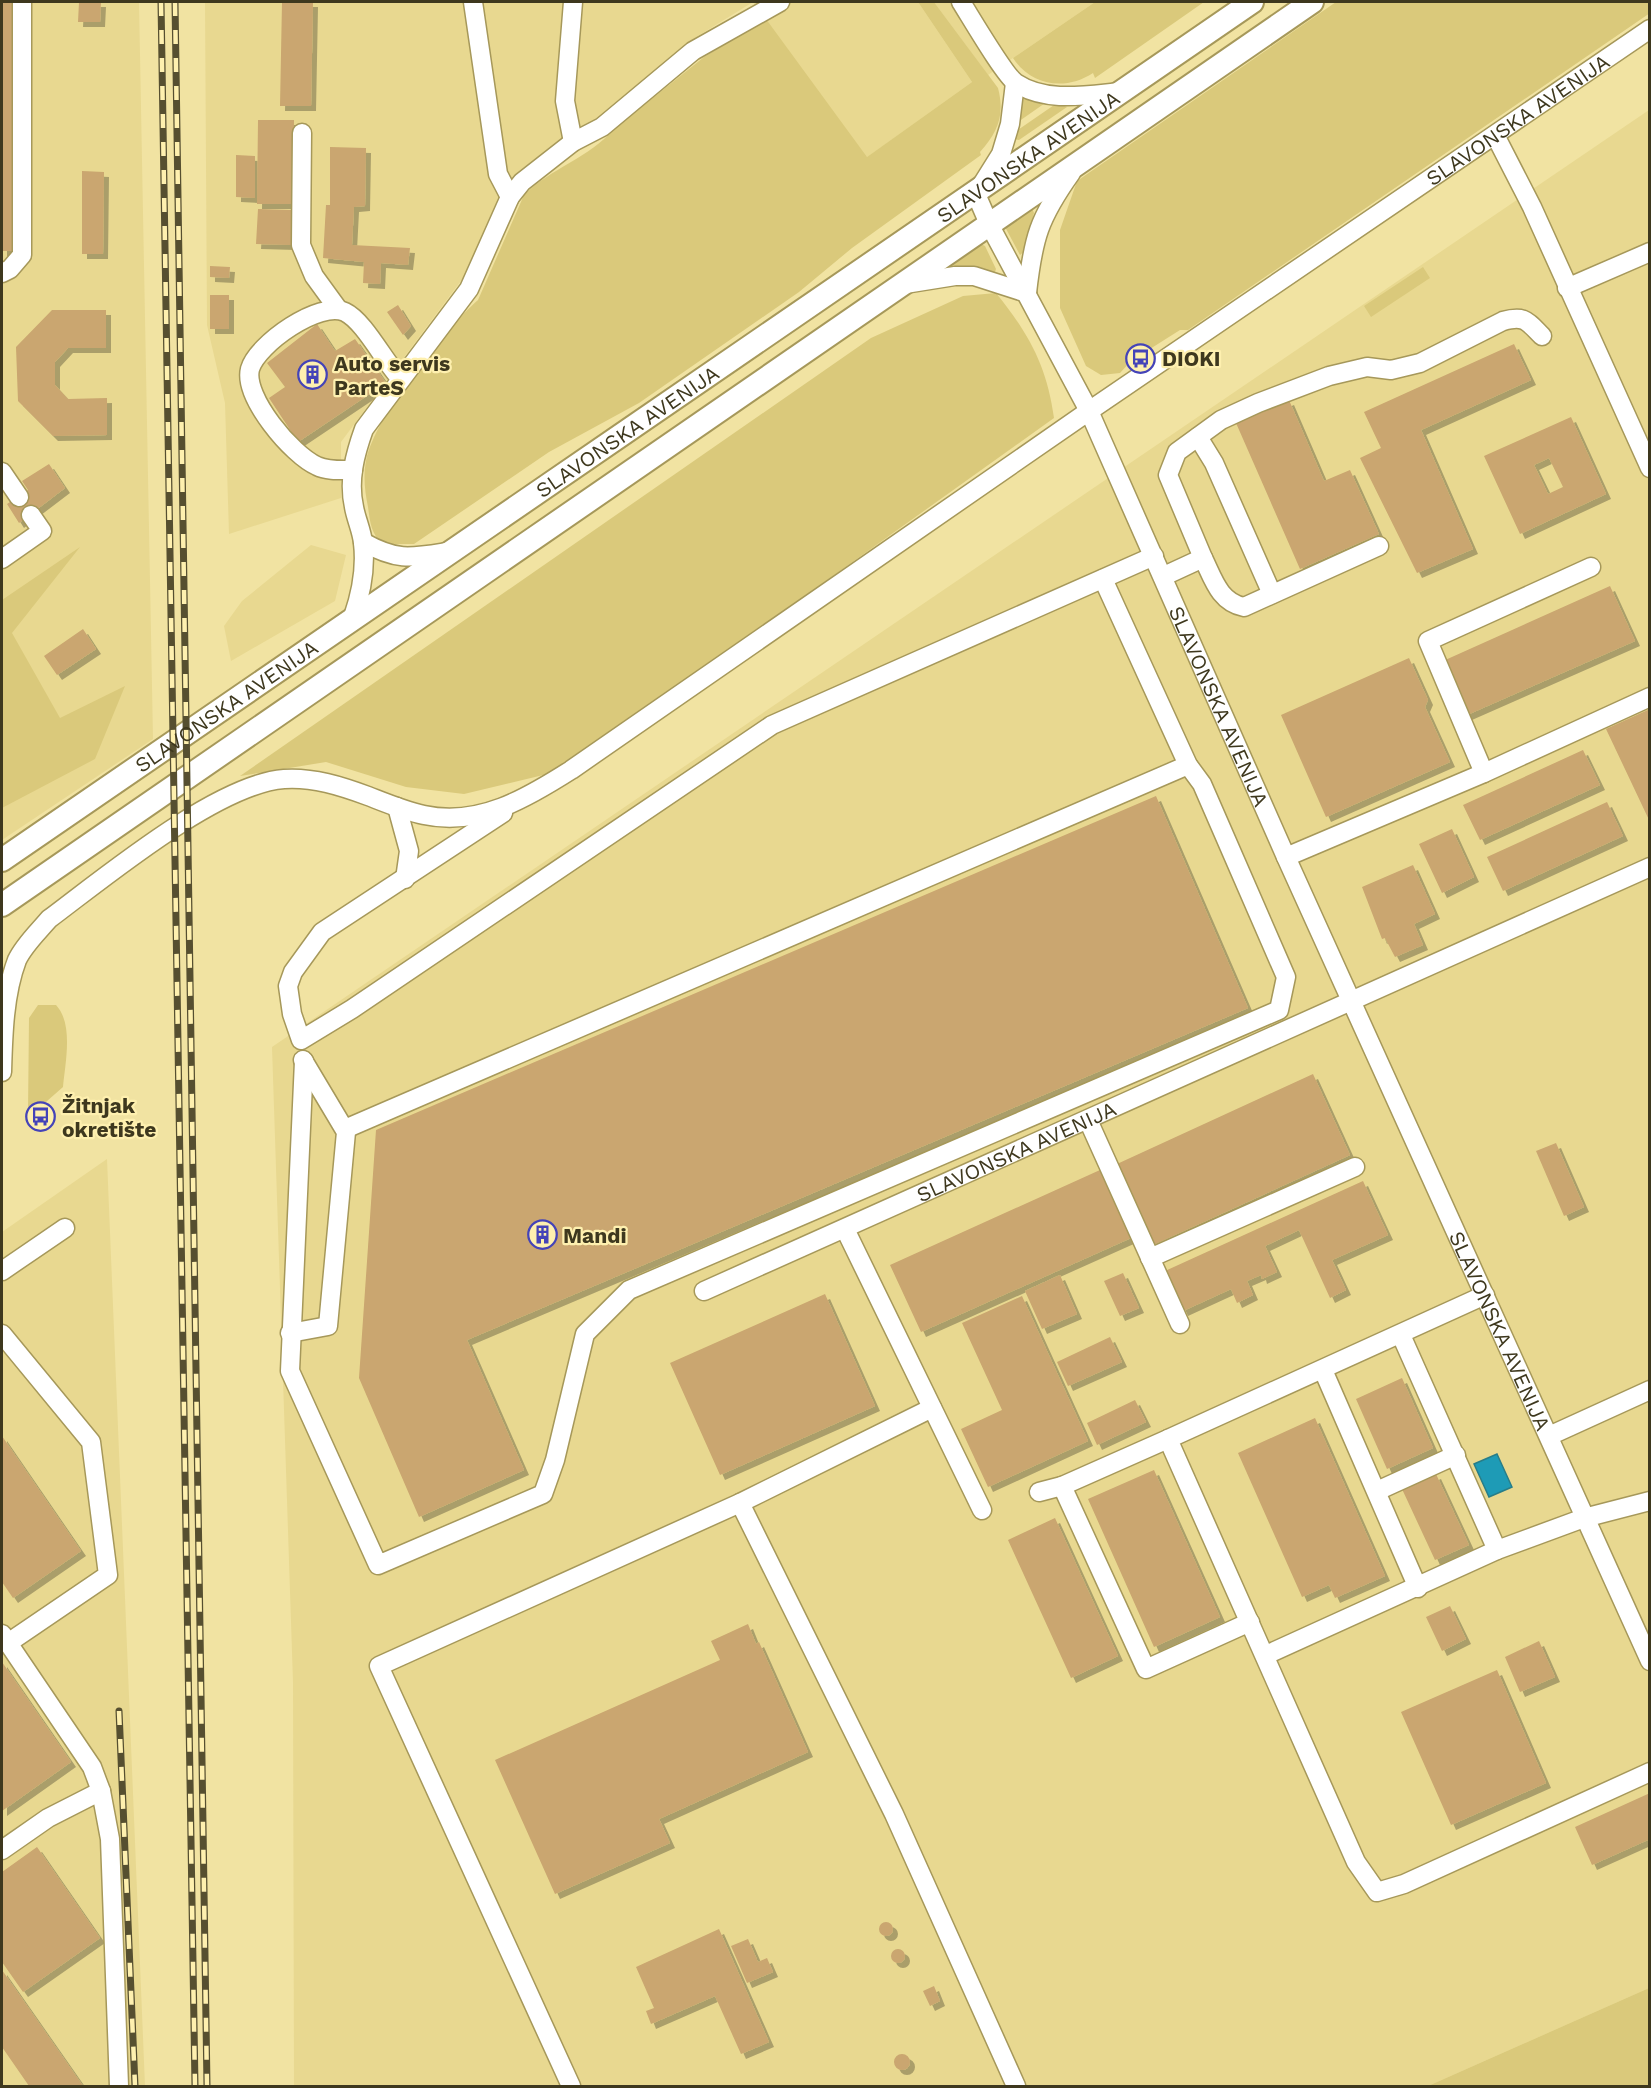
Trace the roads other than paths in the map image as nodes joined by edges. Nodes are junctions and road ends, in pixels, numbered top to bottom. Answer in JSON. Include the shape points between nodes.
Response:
{"nodes":[{"id":1,"x":22,"y":2,"type":"edge"},
{"id":2,"x":473,"y":2,"type":"edge"},
{"id":3,"x":573,"y":2,"type":"edge"},
{"id":4,"x":780,"y":2,"type":"edge"},
{"id":5,"x":961,"y":2,"type":"edge"},
{"id":6,"x":1252,"y":2,"type":"edge"},
{"id":7,"x":1312,"y":2,"type":"edge"},
{"id":8,"x":1650,"y":29,"type":"edge"},
{"id":9,"x":1014,"y":83,"type":"junction"},
{"id":10,"x":1121,"y":92,"type":"junction"},
{"id":11,"x":302,"y":133,"type":"dead end"},
{"id":12,"x":1495,"y":135,"type":"junction"},
{"id":13,"x":573,"y":142,"type":"junction"},
{"id":14,"x":1076,"y":165,"type":"junction"},
{"id":15,"x":976,"y":194,"type":"junction"},
{"id":16,"x":510,"y":196,"type":"junction"},
{"id":17,"x":989,"y":224,"type":"junction"},
{"id":18,"x":1650,"y":252,"type":"edge"},
{"id":19,"x":2,"y":273,"type":"edge"},
{"id":20,"x":905,"y":284,"type":"junction"},
{"id":21,"x":1567,"y":288,"type":"junction"},
{"id":22,"x":1027,"y":293,"type":"junction"},
{"id":23,"x":338,"y":309,"type":"junction"},
{"id":24,"x":1542,"y":336,"type":"dead end"},
{"id":25,"x":400,"y":378,"type":"junction"},
{"id":26,"x":1089,"y":411,"type":"junction"},
{"id":27,"x":1198,"y":437,"type":"junction"},
{"id":28,"x":1650,"y":468,"type":"edge"},
{"id":29,"x":353,"y":470,"type":"junction"},
{"id":30,"x":2,"y":472,"type":"edge"},
{"id":31,"x":19,"y":497,"type":"dead end"},
{"id":32,"x":31,"y":515,"type":"dead end"},
{"id":33,"x":363,"y":542,"type":"junction"},
{"id":34,"x":1379,"y":546,"type":"dead end"},
{"id":35,"x":448,"y":552,"type":"junction"},
{"id":36,"x":1154,"y":556,"type":"junction"},
{"id":37,"x":1203,"y":558,"type":"junction"},
{"id":38,"x":2,"y":559,"type":"edge"},
{"id":39,"x":1592,"y":567,"type":"dead end"},
{"id":40,"x":1164,"y":576,"type":"junction"},
{"id":41,"x":1103,"y":579,"type":"junction"},
{"id":42,"x":1272,"y":594,"type":"junction"},
{"id":43,"x":353,"y":618,"type":"junction"},
{"id":44,"x":1650,"y":697,"type":"edge"},
{"id":45,"x":1188,"y":765,"type":"junction"},
{"id":46,"x":1484,"y":773,"type":"junction"},
{"id":47,"x":516,"y":804,"type":"junction"},
{"id":48,"x":397,"y":807,"type":"junction"},
{"id":49,"x":1286,"y":857,"type":"junction"},
{"id":50,"x":2,"y":860,"type":"edge"},
{"id":51,"x":1650,"y":867,"type":"edge"},
{"id":52,"x":405,"y":879,"type":"junction"},
{"id":53,"x":2,"y":905,"type":"edge"},
{"id":54,"x":9,"y":963,"type":"edge"},
{"id":55,"x":1352,"y":1001,"type":"junction"},
{"id":56,"x":301,"y":1040,"type":"junction"},
{"id":57,"x":304,"y":1061,"type":"junction"},
{"id":58,"x":2,"y":1072,"type":"edge"},
{"id":59,"x":1088,"y":1120,"type":"junction"},
{"id":60,"x":345,"y":1129,"type":"junction"},
{"id":61,"x":1355,"y":1167,"type":"dead end"},
{"id":62,"x":65,"y":1228,"type":"dead end"},
{"id":63,"x":844,"y":1229,"type":"junction"},
{"id":64,"x":1150,"y":1258,"type":"junction"},
{"id":65,"x":2,"y":1271,"type":"edge"},
{"id":66,"x":704,"y":1291,"type":"dead end"},
{"id":67,"x":1485,"y":1294,"type":"junction"},
{"id":68,"x":1180,"y":1324,"type":"dead end"},
{"id":69,"x":290,"y":1333,"type":"junction"},
{"id":70,"x":2,"y":1334,"type":"edge"},
{"id":71,"x":1401,"y":1335,"type":"junction"},
{"id":72,"x":1323,"y":1370,"type":"junction"},
{"id":73,"x":1650,"y":1390,"type":"edge"},
{"id":74,"x":932,"y":1408,"type":"junction"},
{"id":75,"x":1549,"y":1436,"type":"junction"},
{"id":76,"x":1168,"y":1439,"type":"junction"},
{"id":77,"x":1456,"y":1455,"type":"junction"},
{"id":78,"x":1062,"y":1486,"type":"junction"},
{"id":79,"x":1377,"y":1491,"type":"junction"},
{"id":80,"x":1039,"y":1492,"type":"dead end"},
{"id":81,"x":1650,"y":1501,"type":"edge"},
{"id":82,"x":740,"y":1503,"type":"junction"},
{"id":83,"x":982,"y":1510,"type":"dead end"},
{"id":84,"x":1584,"y":1518,"type":"junction"},
{"id":85,"x":1497,"y":1550,"type":"junction"},
{"id":86,"x":1418,"y":1588,"type":"junction"},
{"id":87,"x":1250,"y":1622,"type":"junction"},
{"id":88,"x":5,"y":1639,"type":"edge"},
{"id":89,"x":1266,"y":1655,"type":"junction"},
{"id":90,"x":1650,"y":1661,"type":"edge"},
{"id":91,"x":1650,"y":1773,"type":"edge"},
{"id":92,"x":101,"y":1791,"type":"junction"},
{"id":93,"x":2,"y":1850,"type":"edge"},
{"id":94,"x":119,"y":2086,"type":"edge"},
{"id":95,"x":571,"y":2086,"type":"edge"},
{"id":96,"x":1016,"y":2086,"type":"edge"}],
"edges":[{"from":1,"to":19,"type":"street","via":[[22,255]]},
{"from":2,"to":16,"type":"street","via":[[498,174]]},
{"from":3,"to":13,"type":"street","via":[[565,101]]},
{"from":4,"to":13,"type":"street","via":[[693,51],[602,127]]},
{"from":5,"to":9,"type":"street"},
{"from":6,"to":10,"type":"main road","name":"SLAVONSKA AVENIJA"},
{"from":7,"to":14,"type":"main road","name":"SLAVONSKA AVENIJA"},
{"from":8,"to":12,"type":"street","name":"SLAVONSKA AVENIJA"},
{"from":9,"to":10,"type":"street","via":[[1063,97]]},
{"from":9,"to":15,"type":"street","via":[[1010,124],[1001,154]]},
{"from":10,"to":15,"type":"main road","name":"SLAVONSKA AVENIJA"},
{"from":11,"to":23,"type":"street","via":[[301,245],[314,276]]},
{"from":12,"to":21,"type":"street"},
{"from":12,"to":26,"type":"street","name":"SLAVONSKA AVENIJA"},
{"from":13,"to":16,"type":"street"},
{"from":14,"to":17,"type":"main road","name":"SLAVONSKA AVENIJA"},
{"from":14,"to":22,"type":"street","name":"SLAVONSKA AVENIJA","via":[[1041,220],[1031,255]]},
{"from":15,"to":17,"type":"street"},
{"from":15,"to":35,"type":"main road","name":"SLAVONSKA AVENIJA"},
{"from":16,"to":25,"type":"street","via":[[469,289]]},
{"from":17,"to":20,"type":"main road","name":"SLAVONSKA AVENIJA"},
{"from":17,"to":22,"type":"street","name":"SLAVONSKA AVENIJA"},
{"from":18,"to":21,"type":"street"},
{"from":20,"to":22,"type":"street","name":"SLAVONSKA AVENIJA","via":[[974,276]]},
{"from":20,"to":53,"type":"main road","name":"SLAVONSKA AVENIJA"},
{"from":21,"to":28,"type":"street"},
{"from":22,"to":26,"type":"street","name":"SLAVONSKA AVENIJA"},
{"from":23,"to":25,"type":"street","via":[[355,320]]},
{"from":23,"to":29,"type":"street","via":[[301,320],[261,350],[250,369],[250,388],[285,442],[303,459],[318,467]]},
{"from":24,"to":27,"type":"street","via":[[1522,318],[1503,321],[1420,363],[1391,370],[1366,367],[1319,380],[1231,416]]},
{"from":25,"to":29,"type":"street","via":[[364,429]]},
{"from":26,"to":36,"type":"street","name":"SLAVONSKA AVENIJA"},
{"from":26,"to":47,"type":"street","name":"SLAVONSKA AVENIJA","via":[[571,770]]},
{"from":27,"to":37,"type":"street","via":[[1177,452],[1168,475]]},
{"from":27,"to":42,"type":"street","via":[[1214,463]]},
{"from":29,"to":33,"type":"street","via":[[353,506]]},
{"from":30,"to":31,"type":"street"},
{"from":32,"to":38,"type":"street","via":[[42,531]]},
{"from":33,"to":35,"type":"street","via":[[387,555],[409,559]]},
{"from":33,"to":43,"type":"street","via":[[364,572]]},
{"from":34,"to":42,"type":"street"},
{"from":35,"to":43,"type":"main road","name":"SLAVONSKA AVENIJA"},
{"from":36,"to":40,"type":"street","name":"SLAVONSKA AVENIJA"},
{"from":36,"to":41,"type":"street"},
{"from":37,"to":40,"type":"street"},
{"from":37,"to":42,"type":"street","via":[[1222,596],[1233,605],[1244,607]]},
{"from":39,"to":46,"type":"street","via":[[1428,641]]},
{"from":40,"to":49,"type":"street","name":"SLAVONSKA AVENIJA"},
{"from":41,"to":45,"type":"street"},
{"from":41,"to":56,"type":"street","via":[[772,725]]},
{"from":43,"to":50,"type":"main road","name":"SLAVONSKA AVENIJA"},
{"from":44,"to":46,"type":"street"},
{"from":45,"to":60,"type":"street"},
{"from":45,"to":69,"type":"street","via":[[1202,784],[1286,977],[1279,1010],[629,1290],[585,1334],[543,1494],[378,1565],[290,1371]]},
{"from":46,"to":49,"type":"street"},
{"from":47,"to":48,"type":"street","name":"SLAVONSKA AVENIJA","via":[[459,817],[425,816]]},
{"from":47,"to":52,"type":"street"},
{"from":48,"to":52,"type":"street","via":[[409,851]]},
{"from":48,"to":54,"type":"street","name":"SLAVONSKA AVENIJA","via":[[311,779],[282,779],[230,795],[149,846],[49,919]]},
{"from":49,"to":55,"type":"street","name":"SLAVONSKA AVENIJA"},
{"from":51,"to":55,"type":"street","name":"SLAVONSKA AVENIJA"},
{"from":52,"to":56,"type":"street","via":[[322,932],[293,972],[288,986]]},
{"from":54,"to":58,"type":"street","name":"SLAVONSKA AVENIJA"},
{"from":55,"to":59,"type":"street","name":"SLAVONSKA AVENIJA"},
{"from":55,"to":67,"type":"street","name":"SLAVONSKA AVENIJA"},
{"from":56,"to":57,"type":"street"},
{"from":57,"to":60,"type":"street"},
{"from":57,"to":69,"type":"street"},
{"from":59,"to":63,"type":"street","name":"SLAVONSKA AVENIJA"},
{"from":59,"to":64,"type":"street"},
{"from":60,"to":69,"type":"street","via":[[328,1326]]},
{"from":61,"to":64,"type":"street"},
{"from":62,"to":65,"type":"street"},
{"from":63,"to":66,"type":"street","name":"SLAVONSKA AVENIJA"},
{"from":63,"to":74,"type":"street"},
{"from":64,"to":68,"type":"street"},
{"from":67,"to":71,"type":"street"},
{"from":67,"to":75,"type":"street","name":"SLAVONSKA AVENIJA"},
{"from":70,"to":88,"type":"street","via":[[91,1442],[108,1575]]},
{"from":71,"to":72,"type":"street"},
{"from":71,"to":77,"type":"street"},
{"from":72,"to":76,"type":"street"},
{"from":72,"to":79,"type":"street"},
{"from":73,"to":75,"type":"street"},
{"from":74,"to":82,"type":"street"},
{"from":74,"to":83,"type":"street"},
{"from":75,"to":84,"type":"street","name":"SLAVONSKA AVENIJA"},
{"from":76,"to":78,"type":"street"},
{"from":76,"to":87,"type":"street"},
{"from":77,"to":79,"type":"street"},
{"from":77,"to":85,"type":"street"},
{"from":78,"to":80,"type":"street"},
{"from":78,"to":87,"type":"street","via":[[1146,1669]]},
{"from":79,"to":86,"type":"street"},
{"from":81,"to":84,"type":"street"},
{"from":82,"to":95,"type":"street","via":[[379,1666]]},
{"from":82,"to":96,"type":"street","via":[[894,1814]]},
{"from":84,"to":85,"type":"street"},
{"from":84,"to":90,"type":"street","name":"SLAVONSKA AVENIJA"},
{"from":85,"to":86,"type":"street"},
{"from":86,"to":89,"type":"street"},
{"from":87,"to":89,"type":"street"},
{"from":88,"to":92,"type":"street","via":[[92,1767]]},
{"from":89,"to":91,"type":"street","via":[[1356,1863],[1377,1892],[1404,1884]]},
{"from":92,"to":93,"type":"street","via":[[48,1818]]},
{"from":92,"to":94,"type":"street","via":[[110,1839]]}]}
